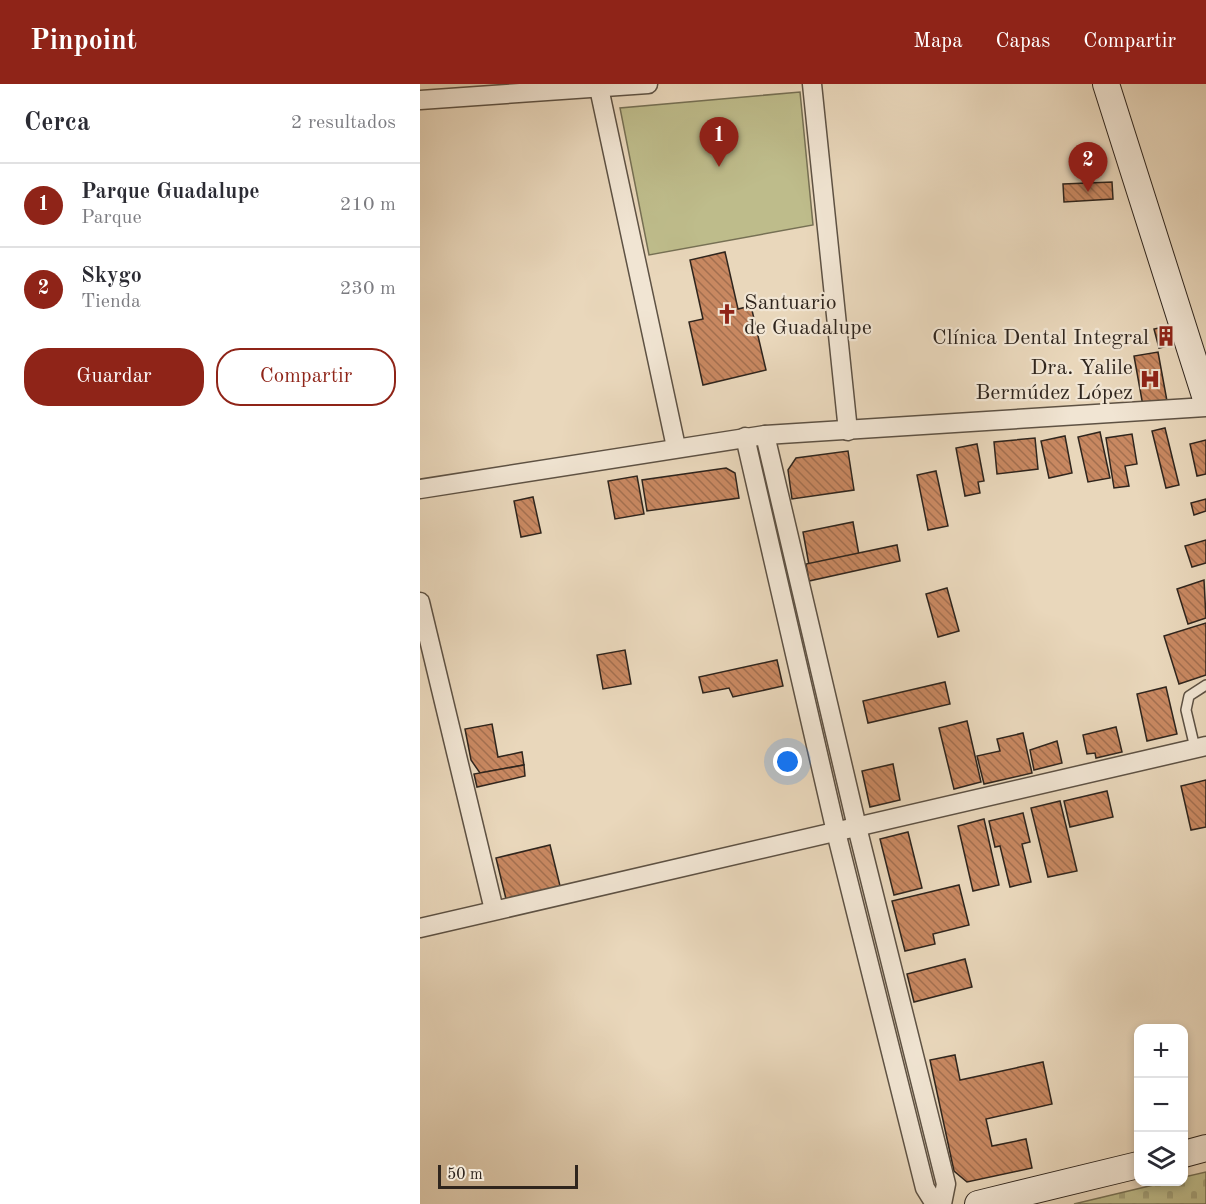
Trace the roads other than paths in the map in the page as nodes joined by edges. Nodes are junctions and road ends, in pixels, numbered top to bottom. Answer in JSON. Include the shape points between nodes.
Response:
{"nodes":[{"id":1,"x":648,"y":84,"type":"edge"},
{"id":2,"x":812,"y":84,"type":"edge"},
{"id":3,"x":1106,"y":84,"type":"edge"},
{"id":4,"x":600,"y":88,"type":"junction"},
{"id":5,"x":420,"y":100,"type":"edge"},
{"id":6,"x":1206,"y":399,"type":"edge"},
{"id":7,"x":1206,"y":407,"type":"edge"},
{"id":8,"x":848,"y":431,"type":"junction"},
{"id":9,"x":765,"y":435,"type":"junction"},
{"id":10,"x":745,"y":437,"type":"junction"},
{"id":11,"x":676,"y":447,"type":"junction"},
{"id":12,"x":420,"y":489,"type":"edge"},
{"id":13,"x":420,"y":602,"type":"edge"},
{"id":14,"x":1206,"y":685,"type":"edge"},
{"id":15,"x":1201,"y":747,"type":"edge"},
{"id":16,"x":857,"y":827,"type":"junction"},
{"id":17,"x":836,"y":832,"type":"junction"},
{"id":18,"x":494,"y":910,"type":"junction"},
{"id":19,"x":420,"y":928,"type":"edge"},
{"id":20,"x":1206,"y":1148,"type":"edge"},
{"id":21,"x":1188,"y":1153,"type":"edge"},
{"id":22,"x":1134,"y":1166,"type":"edge"},
{"id":23,"x":935,"y":1204,"type":"edge"},
{"id":24,"x":942,"y":1204,"type":"edge"},
{"id":25,"x":978,"y":1204,"type":"edge"}],
"edges":[{"from":1,"to":4,"type":"street"},
{"from":2,"to":8,"type":"street"},
{"from":3,"to":6,"type":"street"},
{"from":4,"to":5,"type":"street"},
{"from":4,"to":11,"type":"street"},
{"from":7,"to":8,"type":"street"},
{"from":8,"to":9,"type":"street"},
{"from":9,"to":10,"type":"street"},
{"from":9,"to":16,"type":"street"},
{"from":10,"to":11,"type":"street"},
{"from":10,"to":17,"type":"street"},
{"from":11,"to":12,"type":"street"},
{"from":13,"to":18,"type":"street"},
{"from":14,"to":15,"type":"lane","via":[[1189,696],[1186,711]]},
{"from":15,"to":16,"type":"street"},
{"from":16,"to":17,"type":"street"},
{"from":16,"to":24,"type":"street","via":[[946,1184]]},
{"from":17,"to":18,"type":"street"},
{"from":17,"to":23,"type":"street","via":[[925,1188]]},
{"from":18,"to":19,"type":"street"},
{"from":20,"to":21,"type":"street"},
{"from":22,"to":25,"type":"street"}]}
